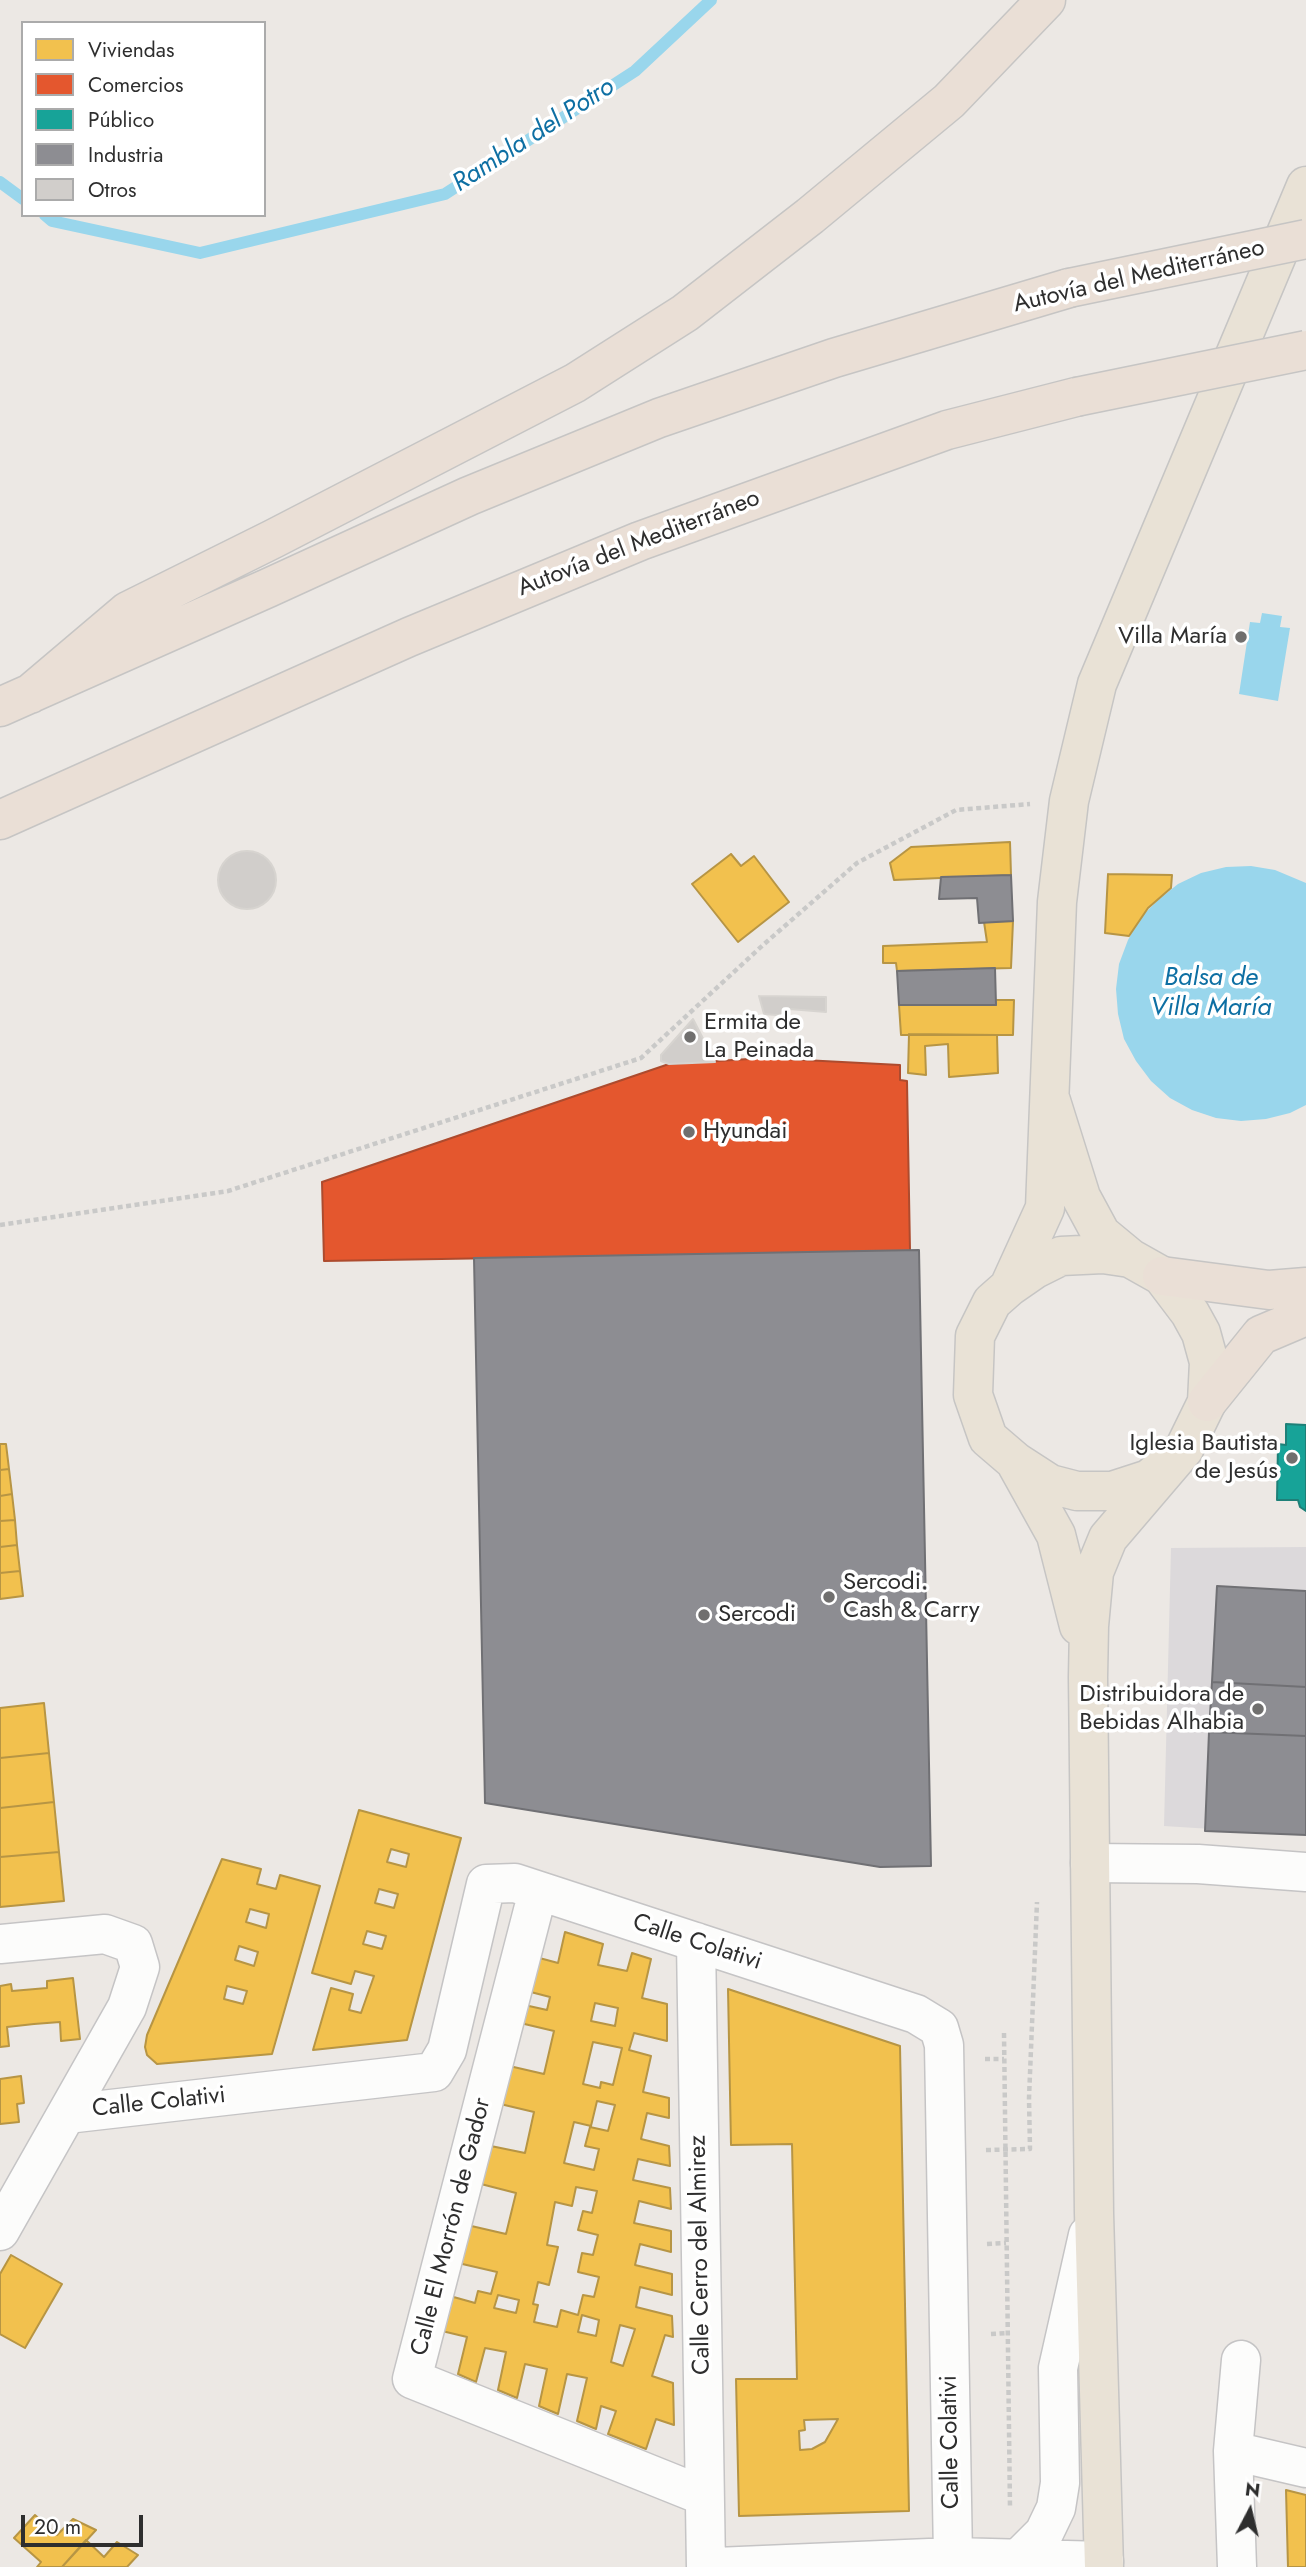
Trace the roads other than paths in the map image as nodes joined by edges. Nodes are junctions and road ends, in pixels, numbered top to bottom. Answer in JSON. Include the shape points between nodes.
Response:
{"nodes":[{"id":1,"x":1046,"y":0,"type":"edge"},
{"id":2,"x":1306,"y":186,"type":"edge"},
{"id":3,"x":1306,"y":239,"type":"edge"},
{"id":4,"x":1306,"y":350,"type":"edge"},
{"id":5,"x":15,"y":700,"type":"edge"},
{"id":6,"x":0,"y":820,"type":"edge"},
{"id":7,"x":1051,"y":1101,"type":"junction"},
{"id":8,"x":1146,"y":1267,"type":"junction"},
{"id":9,"x":1009,"y":1287,"type":"junction"},
{"id":10,"x":1306,"y":1287,"type":"edge"},
{"id":11,"x":1306,"y":1316,"type":"edge"},
{"id":12,"x":1207,"y":1402,"type":"junction"},
{"id":13,"x":1184,"y":1449,"type":"junction"},
{"id":14,"x":1016,"y":1462,"type":"junction"},
{"id":15,"x":1088,"y":1677,"type":"junction"},
{"id":16,"x":1090,"y":1863,"type":"junction"},
{"id":17,"x":1306,"y":1872,"type":"edge"},
{"id":18,"x":538,"y":1891,"type":"junction"},
{"id":19,"x":696,"y":1942,"type":"junction"},
{"id":20,"x":0,"y":1944,"type":"edge"},
{"id":21,"x":67,"y":2114,"type":"junction"},
{"id":22,"x":1094,"y":2213,"type":"junction"},
{"id":23,"x":0,"y":2231,"type":"edge"},
{"id":24,"x":1241,"y":2360,"type":"dead end"},
{"id":25,"x":1233,"y":2451,"type":"junction"},
{"id":26,"x":1306,"y":2468,"type":"edge"},
{"id":27,"x":704,"y":2496,"type":"junction"},
{"id":28,"x":953,"y":2557,"type":"junction"},
{"id":29,"x":1019,"y":2558,"type":"junction"},
{"id":30,"x":1104,"y":2564,"type":"edge"},
{"id":31,"x":706,"y":2567,"type":"edge"},
{"id":32,"x":716,"y":2567,"type":"edge"},
{"id":33,"x":1237,"y":2567,"type":"edge"}],
"edges":[{"from":1,"to":5,"type":"highway","via":[[949,101],[685,313],[575,383],[128,611]]},
{"from":2,"to":7,"type":"highway","via":[[1097,684],[1069,801],[1057,902]]},
{"from":3,"to":5,"type":"highway","name":"Autovía del Mediterráneo","bridge":true,"via":[[1069,288],[834,358],[659,418],[469,496]]},
{"from":4,"to":6,"type":"highway","name":"Autovía del Mediterráneo","bridge":true,"via":[[1076,397],[947,430],[640,541],[409,637]]},
{"from":7,"to":8,"type":"highway","via":[[1081,1197],[1101,1234]]},
{"from":7,"to":9,"type":"highway","via":[[1045,1208]]},
{"from":8,"to":9,"type":"highway","via":[[1102,1254],[1061,1256]]},
{"from":8,"to":10,"type":"highway","via":[[1269,1290]]},
{"from":8,"to":12,"type":"highway","via":[[1190,1313],[1201,1333],[1209,1362]]},
{"from":9,"to":14,"type":"highway","via":[[992,1302],[975,1336],[973,1395],[988,1438]]},
{"from":11,"to":12,"type":"highway","via":[[1261,1335]]},
{"from":12,"to":13,"type":"highway"},
{"from":13,"to":14,"type":"highway","via":[[1149,1479],[1112,1491],[1077,1491],[1050,1484]]},
{"from":13,"to":15,"type":"highway","via":[[1108,1538],[1094,1572]]},
{"from":14,"to":15,"type":"highway","via":[[1056,1535]]},
{"from":15,"to":16,"type":"highway"},
{"from":16,"to":17,"type":"street"},
{"from":16,"to":22,"type":"highway"},
{"from":18,"to":19,"type":"street","name":"Calle Colativi"},
{"from":18,"to":21,"type":"street","name":"Calle Colativi","via":[[514,1883],[486,1884],[447,2050],[434,2072]]},
{"from":18,"to":27,"type":"street","name":"Calle El Morrón de Gador","via":[[412,2379]]},
{"from":19,"to":27,"type":"street","name":"Calle Cerro del Almirez"},
{"from":19,"to":28,"type":"street","name":"Calle Colativi","via":[[916,2014],[939,2028],[944,2045]]},
{"from":20,"to":21,"type":"street","via":[[105,1934],[133,1944],[140,1967],[127,2007]]},
{"from":21,"to":23,"type":"street"},
{"from":22,"to":29,"type":"street","via":[[1058,2368],[1060,2483],[1056,2508],[1044,2533]]},
{"from":22,"to":30,"type":"highway"},
{"from":24,"to":25,"type":"street"},
{"from":25,"to":26,"type":"street"},
{"from":25,"to":33,"type":"street"},
{"from":27,"to":31,"type":"street","name":"Calle Cerro del Almirez"},
{"from":28,"to":29,"type":"street"},
{"from":28,"to":32,"type":"street"},
{"from":29,"to":30,"type":"street"}]}
